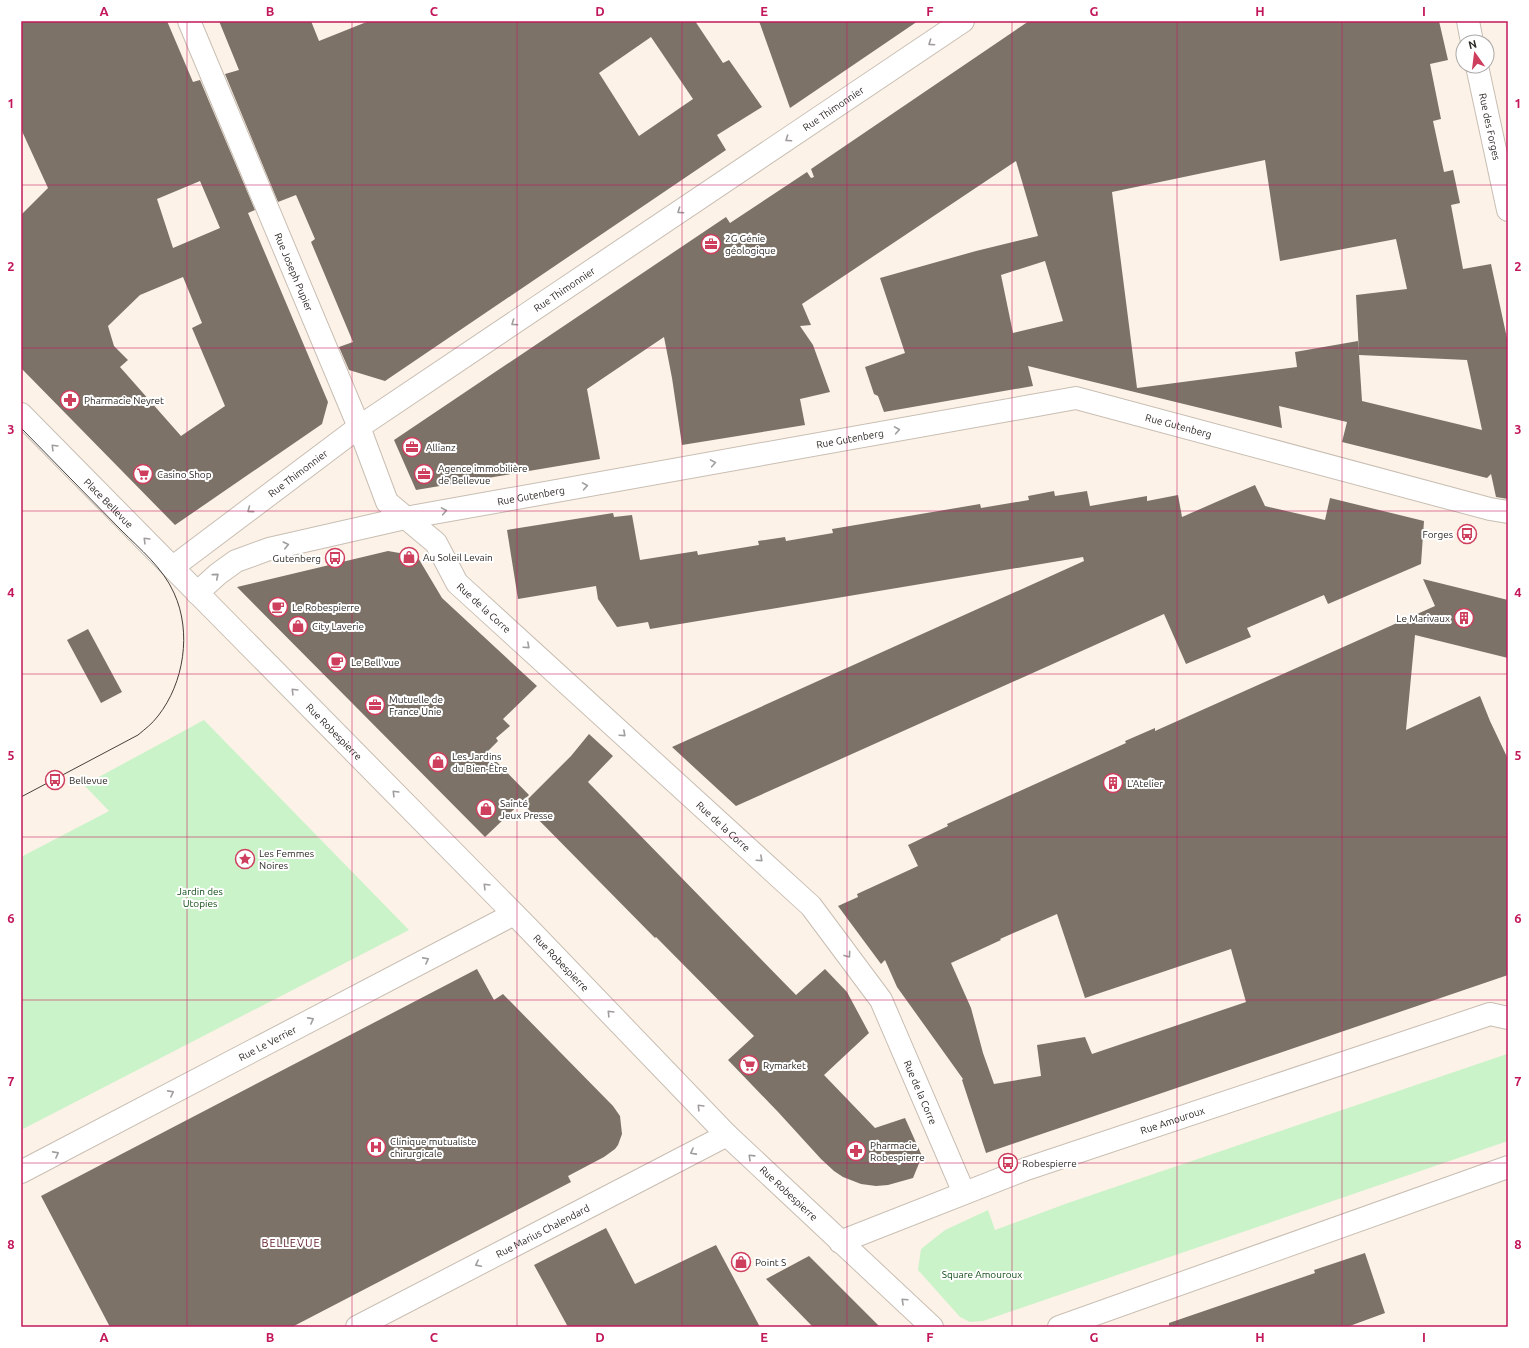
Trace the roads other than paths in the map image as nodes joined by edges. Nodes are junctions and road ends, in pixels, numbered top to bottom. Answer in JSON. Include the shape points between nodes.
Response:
{"nodes":[{"id":1,"x":189,"y":21,"type":"edge"},
{"id":2,"x":1468,"y":21,"type":"edge"},
{"id":3,"x":954,"y":24,"type":"edge"},
{"id":4,"x":1470,"y":34,"type":"edge"},
{"id":5,"x":1480,"y":74,"type":"edge"},
{"id":6,"x":1508,"y":210,"type":"edge"},
{"id":7,"x":21,"y":414,"type":"edge"},
{"id":8,"x":359,"y":427,"type":"junction"},
{"id":9,"x":1508,"y":512,"type":"edge"},
{"id":10,"x":405,"y":518,"type":"junction"},
{"id":11,"x":173,"y":567,"type":"junction"},
{"id":12,"x":197,"y":593,"type":"junction"},
{"id":13,"x":514,"y":914,"type":"junction"},
{"id":14,"x":1508,"y":1018,"type":"edge"},
{"id":15,"x":728,"y":1134,"type":"junction"},
{"id":16,"x":1508,"y":1167,"type":"edge"},
{"id":17,"x":21,"y":1172,"type":"edge"},
{"id":18,"x":964,"y":1193,"type":"junction"},
{"id":19,"x":840,"y":1242,"type":"junction"},
{"id":20,"x":357,"y":1327,"type":"edge"},
{"id":21,"x":932,"y":1327,"type":"edge"},
{"id":22,"x":1060,"y":1327,"type":"edge"}],
"edges":[{"from":1,"to":8,"type":"street","name":"Rue Joseph Pupier"},
{"from":2,"to":4,"type":"street"},
{"from":3,"to":8,"type":"street","name":"Rue Thimonnier","one_way":true},
{"from":5,"to":6,"type":"street","name":"Rue des Forges"},
{"from":11,"to":7,"type":"street","name":"Place Bellevue","one_way":true},
{"from":8,"to":10,"type":"street","name":"Rue Joseph Pupier","via":[[387,502]]},
{"from":8,"to":11,"type":"street","name":"Rue Thimonnier","one_way":true},
{"from":10,"to":9,"type":"street","name":"Rue Gutenberg","one_way":true,"via":[[1076,398]]},
{"from":12,"to":10,"type":"street","name":"Rue Gutenberg","one_way":true,"via":[[236,561],[269,548]]},
{"from":10,"to":18,"type":"street","name":"Rue de la Corre","one_way":true,"via":[[436,543],[457,583],[812,906],[881,1000]]},
{"from":11,"to":12,"type":"street","name":"Place Bellevue"},
{"from":13,"to":12,"type":"street","name":"Rue Robespierre","one_way":true},
{"from":15,"to":13,"type":"street","name":"Rue Robespierre","one_way":true},
{"from":17,"to":13,"type":"street","name":"Rue Le Verrier","one_way":true},
{"from":14,"to":18,"type":"street","name":"Rue Amouroux","via":[[1490,1014],[1026,1169]]},
{"from":19,"to":15,"type":"street","name":"Rue Robespierre","one_way":true},
{"from":15,"to":20,"type":"street","name":"Rue Marius Chalendard","one_way":true},
{"from":16,"to":22,"type":"street"},
{"from":18,"to":19,"type":"street","name":"Rue Amouroux"},
{"from":21,"to":19,"type":"street","name":"Rue Robespierre","one_way":true}]}
